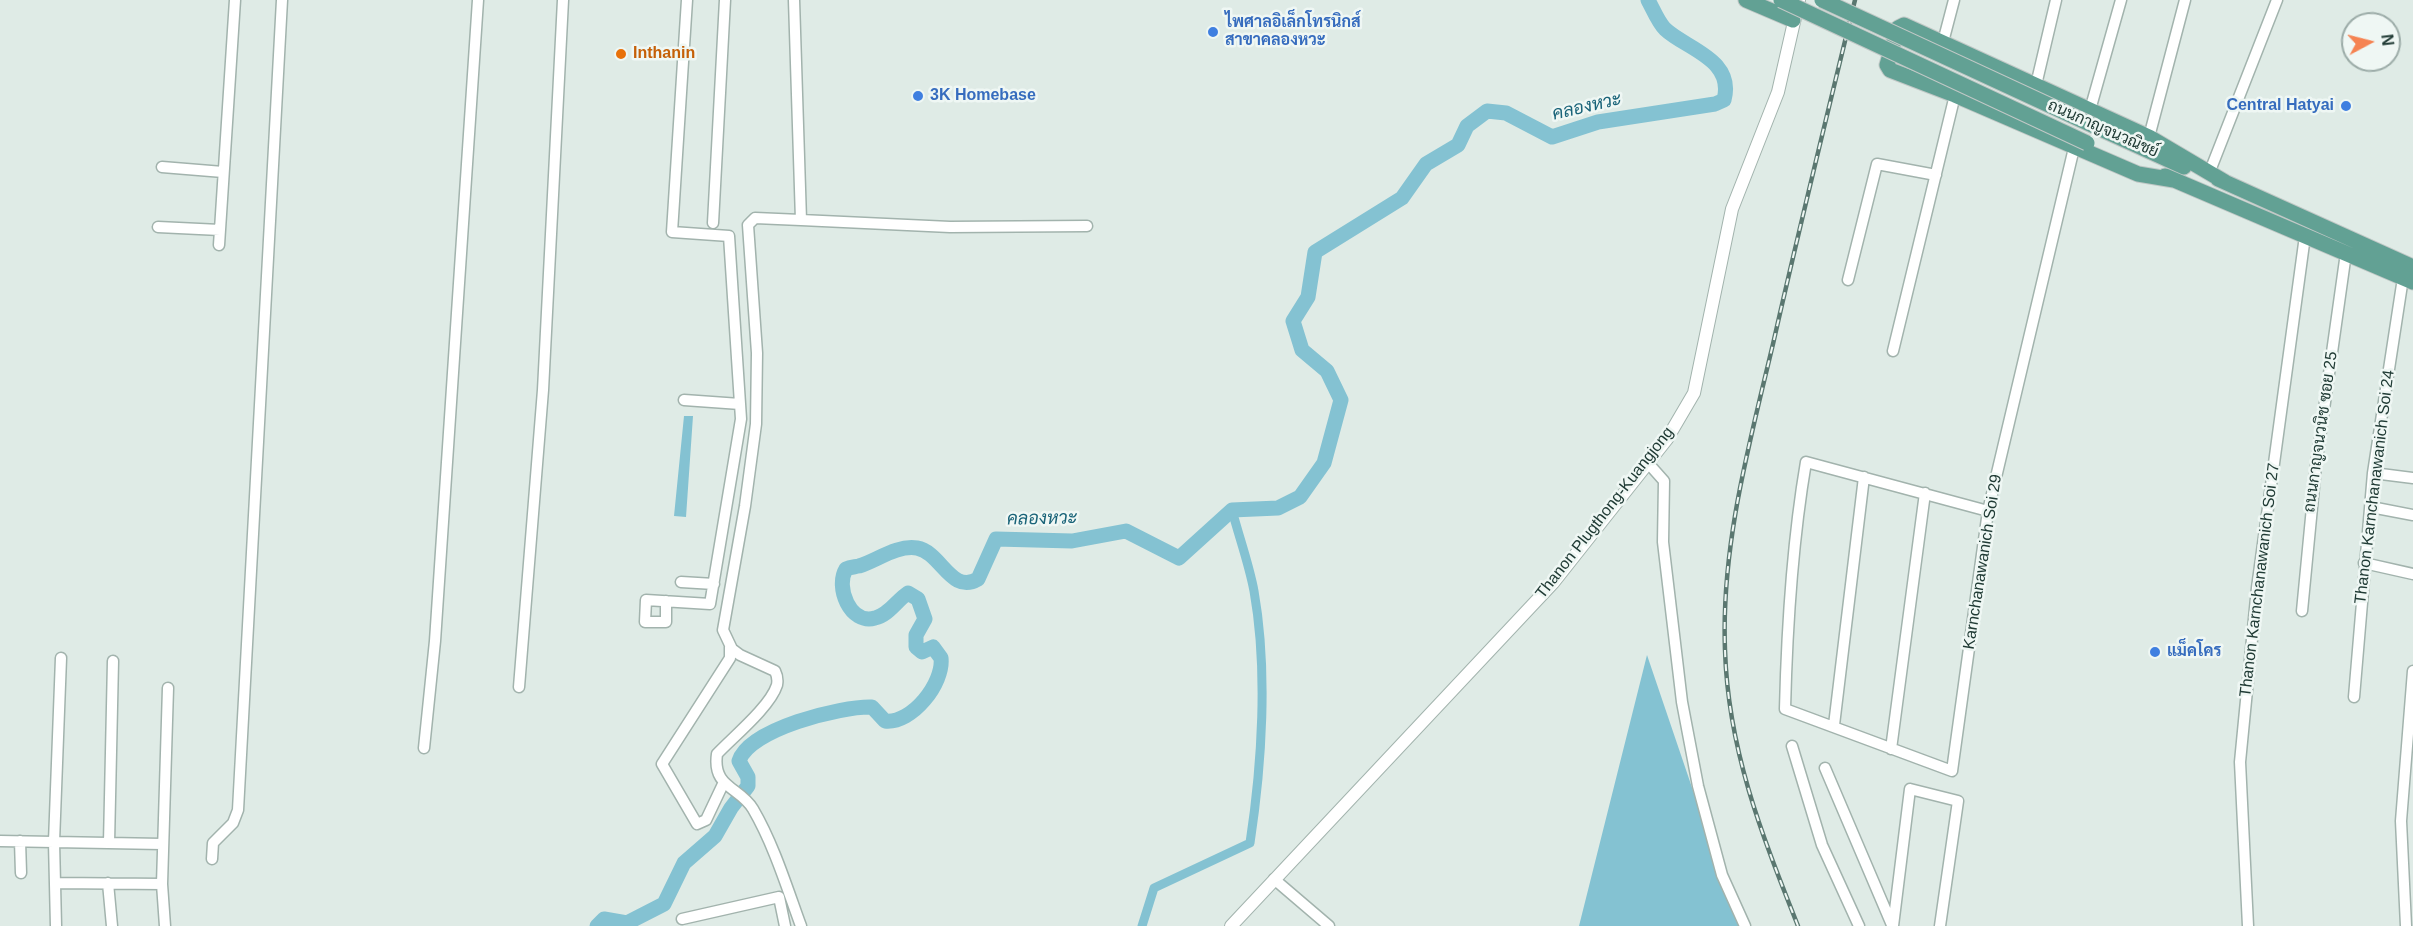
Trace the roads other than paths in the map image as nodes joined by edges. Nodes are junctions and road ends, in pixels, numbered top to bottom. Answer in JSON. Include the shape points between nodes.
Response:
{"nodes":[{"id":1,"x":235,"y":0,"type":"edge"},
{"id":2,"x":282,"y":0,"type":"edge"},
{"id":3,"x":478,"y":0,"type":"edge"},
{"id":4,"x":563,"y":0,"type":"edge"},
{"id":5,"x":687,"y":0,"type":"edge"},
{"id":6,"x":725,"y":0,"type":"edge"},
{"id":7,"x":794,"y":0,"type":"edge"},
{"id":8,"x":1746,"y":0,"type":"edge"},
{"id":9,"x":1781,"y":0,"type":"edge"},
{"id":10,"x":1799,"y":0,"type":"edge"},
{"id":11,"x":1822,"y":0,"type":"edge"},
{"id":12,"x":1954,"y":0,"type":"edge"},
{"id":13,"x":2056,"y":0,"type":"edge"},
{"id":14,"x":2121,"y":0,"type":"edge"},
{"id":15,"x":2185,"y":0,"type":"edge"},
{"id":16,"x":2277,"y":0,"type":"edge"},
{"id":17,"x":1793,"y":20,"type":"junction"},
{"id":18,"x":1943,"y":42,"type":"junction"},
{"id":19,"x":2036,"y":85,"type":"junction"},
{"id":20,"x":1955,"y":95,"type":"junction"},
{"id":21,"x":2090,"y":110,"type":"junction"},
{"id":22,"x":2150,"y":137,"type":"junction"},
{"id":23,"x":2080,"y":145,"type":"junction"},
{"id":24,"x":162,"y":167,"type":"dead end"},
{"id":25,"x":2210,"y":171,"type":"junction"},
{"id":26,"x":223,"y":172,"type":"junction"},
{"id":27,"x":1936,"y":175,"type":"junction"},
{"id":28,"x":2225,"y":182,"type":"junction"},
{"id":29,"x":801,"y":220,"type":"junction"},
{"id":30,"x":713,"y":223,"type":"dead end"},
{"id":31,"x":1087,"y":226,"type":"dead end"},
{"id":32,"x":158,"y":227,"type":"dead end"},
{"id":33,"x":220,"y":230,"type":"junction"},
{"id":34,"x":2305,"y":236,"type":"junction"},
{"id":35,"x":219,"y":245,"type":"dead end"},
{"id":36,"x":2346,"y":253,"type":"junction"},
{"id":37,"x":2410,"y":276,"type":"edge"},
{"id":38,"x":1848,"y":280,"type":"dead end"},
{"id":39,"x":1893,"y":351,"type":"dead end"},
{"id":40,"x":684,"y":400,"type":"dead end"},
{"id":41,"x":740,"y":404,"type":"junction"},
{"id":42,"x":1648,"y":463,"type":"junction"},
{"id":43,"x":2373,"y":473,"type":"junction"},
{"id":44,"x":1864,"y":477,"type":"junction"},
{"id":45,"x":2413,"y":478,"type":"edge"},
{"id":46,"x":1924,"y":493,"type":"junction"},
{"id":47,"x":2371,"y":507,"type":"junction"},
{"id":48,"x":1988,"y":511,"type":"junction"},
{"id":49,"x":2413,"y":516,"type":"edge"},
{"id":50,"x":2364,"y":563,"type":"junction"},
{"id":51,"x":2413,"y":574,"type":"edge"},
{"id":52,"x":681,"y":582,"type":"dead end"},
{"id":53,"x":714,"y":584,"type":"junction"},
{"id":54,"x":666,"y":602,"type":"dead end"},
{"id":55,"x":2302,"y":611,"type":"dead end"},
{"id":56,"x":730,"y":647,"type":"junction"},
{"id":57,"x":61,"y":657,"type":"dead end"},
{"id":58,"x":113,"y":661,"type":"dead end"},
{"id":59,"x":2413,"y":671,"type":"edge"},
{"id":60,"x":519,"y":687,"type":"dead end"},
{"id":61,"x":168,"y":688,"type":"dead end"},
{"id":62,"x":2354,"y":697,"type":"dead end"},
{"id":63,"x":1834,"y":725,"type":"junction"},
{"id":64,"x":1792,"y":746,"type":"dead end"},
{"id":65,"x":424,"y":748,"type":"dead end"},
{"id":66,"x":1891,"y":749,"type":"junction"},
{"id":67,"x":1824,"y":768,"type":"dead end"},
{"id":68,"x":725,"y":784,"type":"junction"},
{"id":69,"x":0,"y":841,"type":"edge"},
{"id":70,"x":21,"y":841,"type":"junction"},
{"id":71,"x":54,"y":842,"type":"junction"},
{"id":72,"x":109,"y":843,"type":"junction"},
{"id":73,"x":162,"y":844,"type":"junction"},
{"id":74,"x":212,"y":859,"type":"dead end"},
{"id":75,"x":21,"y":873,"type":"dead end"},
{"id":76,"x":1274,"y":879,"type":"junction"},
{"id":77,"x":56,"y":883,"type":"junction"},
{"id":78,"x":108,"y":883,"type":"junction"},
{"id":79,"x":162,"y":884,"type":"junction"},
{"id":80,"x":682,"y":919,"type":"dead end"},
{"id":81,"x":56,"y":926,"type":"edge"},
{"id":82,"x":112,"y":926,"type":"edge"},
{"id":83,"x":165,"y":926,"type":"edge"},
{"id":84,"x":785,"y":926,"type":"edge"},
{"id":85,"x":801,"y":926,"type":"edge"},
{"id":86,"x":1231,"y":926,"type":"edge"},
{"id":87,"x":1329,"y":926,"type":"edge"},
{"id":88,"x":1745,"y":926,"type":"edge"},
{"id":89,"x":1859,"y":926,"type":"edge"},
{"id":90,"x":1893,"y":926,"type":"edge"},
{"id":91,"x":1940,"y":926,"type":"edge"},
{"id":92,"x":2248,"y":926,"type":"edge"},
{"id":93,"x":2406,"y":926,"type":"edge"}],
"edges":[{"from":1,"to":26,"type":"street"},
{"from":2,"to":74,"type":"street","via":[[238,810],[233,823],[213,843]]},
{"from":3,"to":65,"type":"street","via":[[435,640]]},
{"from":4,"to":60,"type":"street","via":[[543,390]]},
{"from":5,"to":41,"type":"street","via":[[672,232],[729,236]]},
{"from":6,"to":30,"type":"street"},
{"from":7,"to":29,"type":"street"},
{"from":8,"to":17,"type":"main road"},
{"from":9,"to":23,"type":"main road","name":"ถนนกาญจนวณิชย์","bridge":true},
{"from":10,"to":17,"type":"street","name":"Thanon Plugthong-Kuangjong"},
{"from":11,"to":28,"type":"main road","name":"ถนนกาญจนวณิชย์","bridge":true},
{"from":12,"to":18,"type":"street"},
{"from":13,"to":19,"type":"street"},
{"from":14,"to":21,"type":"street"},
{"from":15,"to":22,"type":"street"},
{"from":16,"to":25,"type":"street"},
{"from":17,"to":42,"type":"street","name":"Thanon Plugthong-Kuangjong","via":[[1778,92],[1732,209],[1694,393]]},
{"from":18,"to":19,"type":"main road"},
{"from":18,"to":20,"type":"main road","via":[[1900,26],[1888,67]]},
{"from":19,"to":21,"type":"main road"},
{"from":20,"to":23,"type":"main road"},
{"from":20,"to":27,"type":"street"},
{"from":21,"to":22,"type":"main road"},
{"from":22,"to":25,"type":"main road"},
{"from":23,"to":34,"type":"main road","name":"ถนนกาญจนวณิชย์"},
{"from":23,"to":48,"type":"street","name":"Karnchanawanich Soi 29"},
{"from":24,"to":26,"type":"street"},
{"from":25,"to":28,"type":"main road"},
{"from":26,"to":33,"type":"street"},
{"from":27,"to":38,"type":"street","via":[[1877,164]]},
{"from":27,"to":39,"type":"street"},
{"from":28,"to":37,"type":"main road","name":"ถนนกาญจนวณิชย์"},
{"from":29,"to":31,"type":"street","via":[[950,227]]},
{"from":29,"to":56,"type":"street","via":[[755,218],[748,225],[758,388],[746,506],[722,621]]},
{"from":32,"to":33,"type":"street"},
{"from":33,"to":35,"type":"street"},
{"from":34,"to":36,"type":"main road","name":"ถนนกาญจนวณิชย์"},
{"from":34,"to":92,"type":"street","name":"Thanon Karnchanawanich Soi 27","via":[[2257,588],[2240,762]]},
{"from":36,"to":37,"type":"main road","name":"ถนนกาญจนวณิชย์"},
{"from":36,"to":55,"type":"street","name":"ถนนกาญจนวนิช ซอย 25","via":[[2313,488]]},
{"from":37,"to":43,"type":"street","name":"Thanon Karnchanawanich Soi 24"},
{"from":40,"to":41,"type":"street"},
{"from":41,"to":53,"type":"street","via":[[741,419]]},
{"from":42,"to":76,"type":"street","name":"Thanon Plugthong-Kuangjong","via":[[1553,584]]},
{"from":42,"to":88,"type":"street","via":[[1664,481],[1663,542],[1682,702],[1698,786],[1722,875]]},
{"from":43,"to":45,"type":"street"},
{"from":43,"to":47,"type":"street","name":"Thanon Karnchanawanich Soi 24"},
{"from":44,"to":46,"type":"street"},
{"from":44,"to":63,"type":"street"},
{"from":44,"to":63,"type":"street","name":"Karnchanawanich Soi 29","via":[[1806,462],[1792,560],[1785,709]]},
{"from":46,"to":48,"type":"street"},
{"from":46,"to":66,"type":"street"},
{"from":47,"to":49,"type":"street"},
{"from":47,"to":50,"type":"street","name":"Thanon Karnchanawanich Soi 24"},
{"from":48,"to":66,"type":"street","name":"Karnchanawanich Soi 29","via":[[1952,771]]},
{"from":50,"to":51,"type":"street"},
{"from":50,"to":62,"type":"street","name":"Thanon Karnchanawanich Soi 24"},
{"from":52,"to":53,"type":"street"},
{"from":53,"to":54,"type":"street","via":[[710,604]]},
{"from":56,"to":68,"type":"street","via":[[775,671],[777,685],[769,699],[717,754],[716,765]]},
{"from":56,"to":68,"type":"street","via":[[730,658],[662,764],[697,824],[706,820]]},
{"from":57,"to":71,"type":"street"},
{"from":58,"to":72,"type":"street"},
{"from":59,"to":93,"type":"street","via":[[2401,821]]},
{"from":61,"to":73,"type":"street"},
{"from":63,"to":66,"type":"street","name":"Karnchanawanich Soi 29"},
{"from":64,"to":89,"type":"street","via":[[1822,845]]},
{"from":67,"to":90,"type":"street"},
{"from":68,"to":85,"type":"street","via":[[748,803],[757,818]]},
{"from":69,"to":70,"type":"street"},
{"from":70,"to":71,"type":"street"},
{"from":70,"to":75,"type":"street"},
{"from":71,"to":72,"type":"street"},
{"from":71,"to":77,"type":"street"},
{"from":72,"to":73,"type":"street"},
{"from":73,"to":79,"type":"street"},
{"from":76,"to":86,"type":"street","name":"Thanon Plugthong-Kuangjong"},
{"from":76,"to":87,"type":"street"},
{"from":77,"to":78,"type":"street"},
{"from":77,"to":81,"type":"street"},
{"from":78,"to":79,"type":"street"},
{"from":78,"to":82,"type":"street"},
{"from":79,"to":83,"type":"street"},
{"from":80,"to":84,"type":"street","via":[[778,897]]},
{"from":90,"to":91,"type":"street","via":[[1910,789],[1958,801]]}]}
